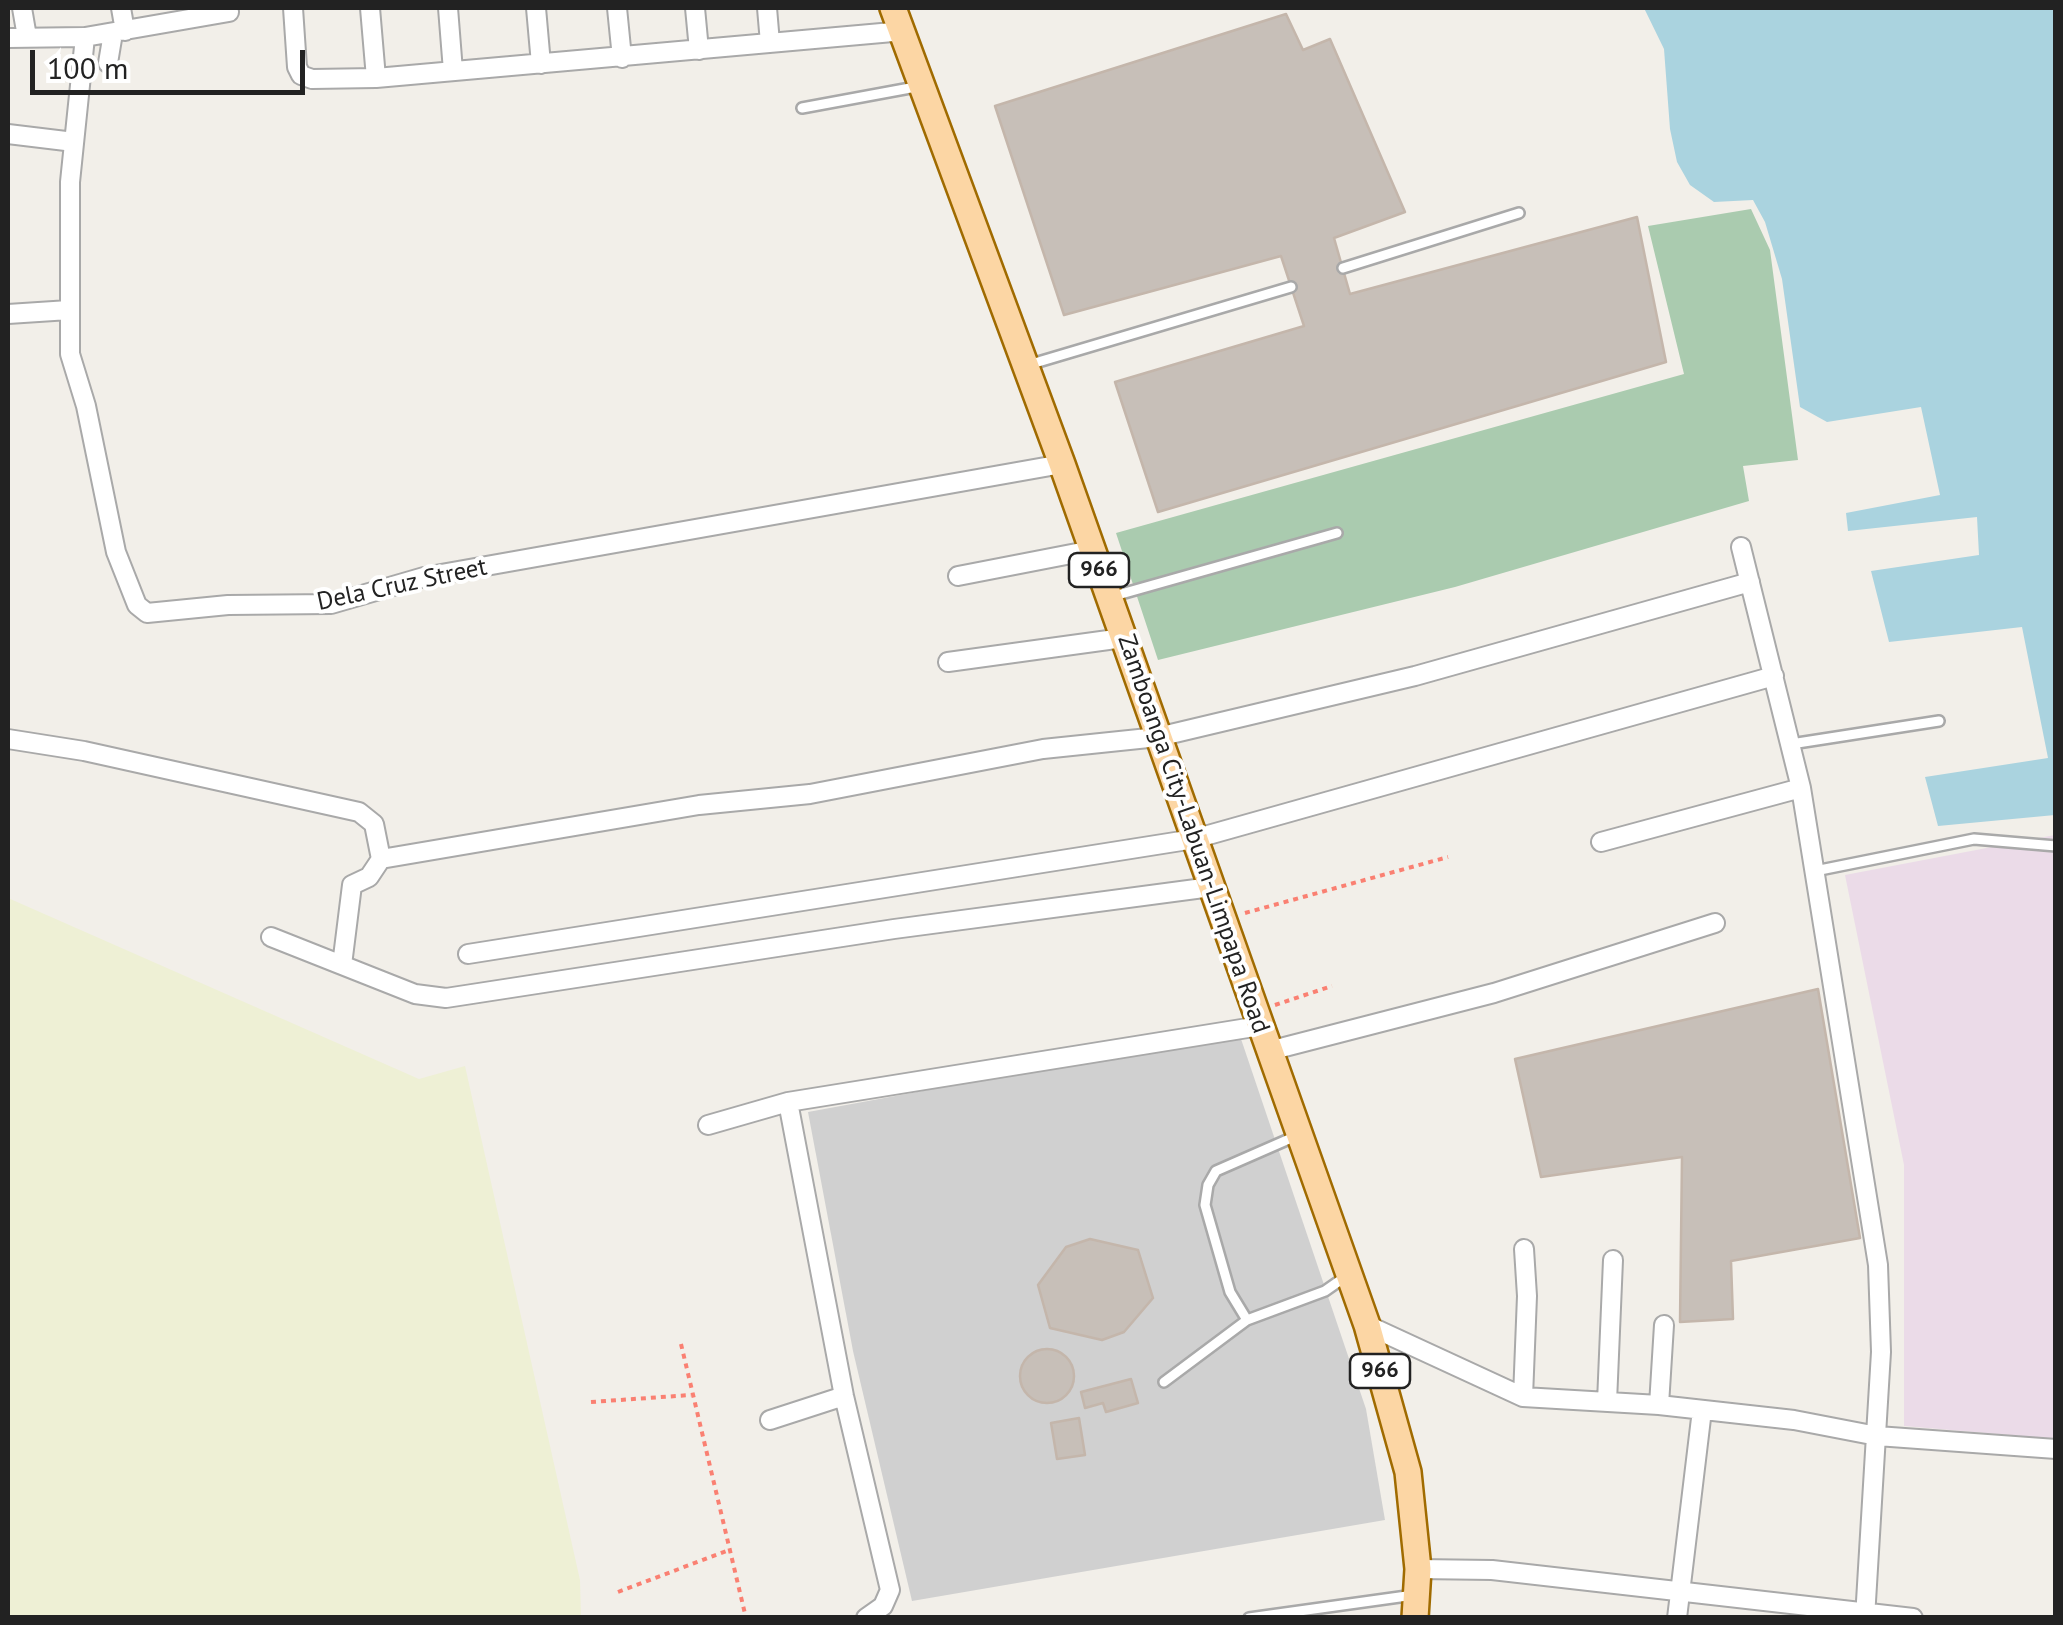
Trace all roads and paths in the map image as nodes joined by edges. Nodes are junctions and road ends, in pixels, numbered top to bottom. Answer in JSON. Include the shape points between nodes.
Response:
{"nodes":[{"id":1,"x":22,"y":8,"type":"edge"},
{"id":2,"x":121,"y":8,"type":"edge"},
{"id":3,"x":293,"y":8,"type":"edge"},
{"id":4,"x":370,"y":8,"type":"edge"},
{"id":5,"x":448,"y":8,"type":"edge"},
{"id":6,"x":536,"y":8,"type":"edge"},
{"id":7,"x":617,"y":8,"type":"edge"},
{"id":8,"x":695,"y":8,"type":"edge"},
{"id":9,"x":768,"y":8,"type":"edge"},
{"id":10,"x":229,"y":12,"type":"dead end"},
{"id":11,"x":899,"y":20,"type":"edge"},
{"id":12,"x":119,"y":32,"type":"junction"},
{"id":13,"x":28,"y":37,"type":"junction"},
{"id":14,"x":85,"y":37,"type":"junction"},
{"id":15,"x":8,"y":38,"type":"edge"},
{"id":16,"x":770,"y":43,"type":"junction"},
{"id":17,"x":699,"y":50,"type":"junction"},
{"id":18,"x":622,"y":58,"type":"junction"},
{"id":19,"x":108,"y":63,"type":"dead end"},
{"id":20,"x":542,"y":64,"type":"junction"},
{"id":21,"x":453,"y":72,"type":"junction"},
{"id":22,"x":376,"y":78,"type":"junction"},
{"id":23,"x":924,"y":85,"type":"junction"},
{"id":24,"x":802,"y":108,"type":"dead end"},
{"id":25,"x":8,"y":134,"type":"edge"},
{"id":26,"x":74,"y":142,"type":"junction"},
{"id":27,"x":1520,"y":212,"type":"dead end"},
{"id":28,"x":1343,"y":268,"type":"dead end"},
{"id":29,"x":1291,"y":286,"type":"dead end"},
{"id":30,"x":69,"y":310,"type":"junction"},
{"id":31,"x":8,"y":314,"type":"edge"},
{"id":32,"x":1026,"y":365,"type":"junction"},
{"id":33,"x":1062,"y":464,"type":"junction"},
{"id":34,"x":1337,"y":533,"type":"dead end"},
{"id":35,"x":1741,"y":547,"type":"dead end"},
{"id":36,"x":1092,"y":550,"type":"junction"},
{"id":37,"x":958,"y":576,"type":"dead end"},
{"id":38,"x":1750,"y":582,"type":"junction"},
{"id":39,"x":1109,"y":598,"type":"junction"},
{"id":40,"x":1123,"y":638,"type":"junction"},
{"id":41,"x":948,"y":662,"type":"dead end"},
{"id":42,"x":1774,"y":676,"type":"junction"},
{"id":43,"x":1939,"y":722,"type":"dead end"},
{"id":44,"x":1158,"y":737,"type":"junction"},
{"id":45,"x":8,"y":739,"type":"edge"},
{"id":46,"x":1791,"y":744,"type":"junction"},
{"id":47,"x":1800,"y":788,"type":"junction"},
{"id":48,"x":1194,"y":838,"type":"junction"},
{"id":49,"x":1601,"y":842,"type":"dead end"},
{"id":50,"x":2056,"y":846,"type":"edge"},
{"id":51,"x":1448,"y":857,"type":"dead end"},
{"id":52,"x":381,"y":859,"type":"junction"},
{"id":53,"x":1814,"y":871,"type":"junction"},
{"id":54,"x":1211,"y":887,"type":"junction"},
{"id":55,"x":1222,"y":919,"type":"junction"},
{"id":56,"x":1715,"y":923,"type":"dead end"},
{"id":57,"x":271,"y":937,"type":"dead end"},
{"id":58,"x":468,"y":954,"type":"dead end"},
{"id":59,"x":342,"y":965,"type":"junction"},
{"id":60,"x":1332,"y":986,"type":"dead end"},
{"id":61,"x":1258,"y":1019,"type":"junction"},
{"id":62,"x":1269,"y":1051,"type":"junction"},
{"id":63,"x":788,"y":1102,"type":"junction"},
{"id":64,"x":708,"y":1126,"type":"dead end"},
{"id":65,"x":1298,"y":1134,"type":"junction"},
{"id":66,"x":1524,"y":1249,"type":"dead end"},
{"id":67,"x":1612,"y":1260,"type":"dead end"},
{"id":68,"x":1347,"y":1276,"type":"junction"},
{"id":69,"x":1248,"y":1320,"type":"junction"},
{"id":70,"x":1368,"y":1325,"type":"junction"},
{"id":71,"x":1664,"y":1326,"type":"dead end"},
{"id":72,"x":680,"y":1344,"type":"dead end"},
{"id":73,"x":1164,"y":1382,"type":"dead end"},
{"id":74,"x":692,"y":1395,"type":"junction"},
{"id":75,"x":844,"y":1396,"type":"junction"},
{"id":76,"x":1523,"y":1397,"type":"junction"},
{"id":77,"x":591,"y":1402,"type":"dead end"},
{"id":78,"x":1607,"y":1402,"type":"junction"},
{"id":79,"x":1659,"y":1405,"type":"junction"},
{"id":80,"x":1702,"y":1410,"type":"junction"},
{"id":81,"x":770,"y":1420,"type":"dead end"},
{"id":82,"x":1877,"y":1436,"type":"junction"},
{"id":83,"x":2056,"y":1449,"type":"edge"},
{"id":84,"x":729,"y":1550,"type":"junction"},
{"id":85,"x":618,"y":1592,"type":"dead end"},
{"id":86,"x":1416,"y":1594,"type":"edge"},
{"id":87,"x":1680,"y":1594,"type":"junction"},
{"id":88,"x":1865,"y":1615,"type":"edge"},
{"id":89,"x":746,"y":1618,"type":"edge"},
{"id":90,"x":866,"y":1618,"type":"edge"},
{"id":91,"x":1249,"y":1618,"type":"edge"},
{"id":92,"x":1676,"y":1618,"type":"edge"},
{"id":93,"x":1914,"y":1618,"type":"edge"}],
"edges":[{"from":1,"to":13,"type":"street"},
{"from":2,"to":12,"type":"street"},
{"from":3,"to":22,"type":"street","via":[[301,75]]},
{"from":4,"to":22,"type":"street"},
{"from":5,"to":21,"type":"street"},
{"from":6,"to":20,"type":"street"},
{"from":7,"to":18,"type":"street"},
{"from":8,"to":17,"type":"street"},
{"from":9,"to":16,"type":"street"},
{"from":10,"to":12,"type":"street"},
{"from":11,"to":16,"type":"street"},
{"from":11,"to":23,"type":"main road","name":"Zamboanga City-Labuan-Limpapa Road","number":"966"},
{"from":12,"to":14,"type":"street"},
{"from":12,"to":19,"type":"street"},
{"from":13,"to":14,"type":"street"},
{"from":13,"to":15,"type":"street"},
{"from":14,"to":26,"type":"street","name":"Dela Cruz Street"},
{"from":16,"to":17,"type":"street"},
{"from":17,"to":18,"type":"street"},
{"from":18,"to":20,"type":"street"},
{"from":20,"to":21,"type":"street"},
{"from":21,"to":22,"type":"street"},
{"from":23,"to":24,"type":"lane"},
{"from":23,"to":32,"type":"main road","name":"Zamboanga City-Labuan-Limpapa Road","number":"966"},
{"from":25,"to":26,"type":"street"},
{"from":26,"to":30,"type":"street","name":"Dela Cruz Street"},
{"from":27,"to":28,"type":"lane"},
{"from":29,"to":32,"type":"lane"},
{"from":30,"to":31,"type":"street"},
{"from":30,"to":33,"type":"street","name":"Dela Cruz Street","via":[[70,354],[116,552],[136,605],[148,613],[331,604],[442,574]]},
{"from":32,"to":33,"type":"main road","name":"Zamboanga City-Labuan-Limpapa Road","number":"966"},
{"from":33,"to":36,"type":"main road","name":"Zamboanga City-Labuan-Limpapa Road","number":"966"},
{"from":34,"to":39,"type":"lane"},
{"from":35,"to":38,"type":"street"},
{"from":36,"to":37,"type":"street"},
{"from":36,"to":39,"type":"main road","name":"Zamboanga City-Labuan-Limpapa Road","number":"966"},
{"from":38,"to":42,"type":"street"},
{"from":38,"to":44,"type":"street","via":[[1415,676]]},
{"from":39,"to":40,"type":"main road","name":"Zamboanga City-Labuan-Limpapa Road","number":"966"},
{"from":40,"to":41,"type":"street"},
{"from":40,"to":44,"type":"main road","name":"Zamboanga City-Labuan-Limpapa Road","number":"966"},
{"from":42,"to":46,"type":"street"},
{"from":42,"to":48,"type":"street"},
{"from":43,"to":46,"type":"lane"},
{"from":44,"to":48,"type":"main road","name":"Zamboanga City-Labuan-Limpapa Road","number":"966"},
{"from":44,"to":52,"type":"street","via":[[1059,747],[810,794],[699,805]]},
{"from":45,"to":52,"type":"street","via":[[359,812],[374,824]]},
{"from":46,"to":47,"type":"street"},
{"from":47,"to":49,"type":"street"},
{"from":47,"to":53,"type":"street"},
{"from":48,"to":54,"type":"main road","name":"Zamboanga City-Labuan-Limpapa Road","number":"966"},
{"from":48,"to":58,"type":"street"},
{"from":50,"to":53,"type":"lane","via":[[1974,839]]},
{"from":51,"to":55,"type":"path"},
{"from":52,"to":59,"type":"street","via":[[352,885]]},
{"from":53,"to":82,"type":"street","via":[[1878,1265]]},
{"from":54,"to":55,"type":"main road","name":"Zamboanga City-Labuan-Limpapa Road","number":"966"},
{"from":54,"to":59,"type":"street","via":[[446,998],[415,994]]},
{"from":55,"to":61,"type":"main road","name":"Zamboanga City-Labuan-Limpapa Road","number":"966"},
{"from":56,"to":62,"type":"street","via":[[1494,993]]},
{"from":57,"to":59,"type":"street"},
{"from":60,"to":61,"type":"path"},
{"from":61,"to":62,"type":"main road","name":"Zamboanga City-Labuan-Limpapa Road","number":"966"},
{"from":61,"to":63,"type":"street"},
{"from":62,"to":65,"type":"main road","name":"Zamboanga City-Labuan-Limpapa Road","number":"966"},
{"from":63,"to":64,"type":"street"},
{"from":63,"to":75,"type":"street"},
{"from":65,"to":68,"type":"main road","name":"Zamboanga City-Labuan-Limpapa Road","number":"966"},
{"from":65,"to":69,"type":"lane","via":[[1216,1170],[1208,1185],[1205,1205],[1230,1292]]},
{"from":66,"to":76,"type":"street"},
{"from":67,"to":78,"type":"street"},
{"from":68,"to":69,"type":"lane","via":[[1326,1291]]},
{"from":68,"to":70,"type":"main road","name":"Zamboanga City-Labuan-Limpapa Road","number":"966"},
{"from":69,"to":73,"type":"lane"},
{"from":70,"to":76,"type":"street"},
{"from":70,"to":86,"type":"main road","name":"Zamboanga City-Labuan-Limpapa Road","number":"966","via":[[1408,1472]]},
{"from":71,"to":79,"type":"street"},
{"from":72,"to":74,"type":"path"},
{"from":74,"to":77,"type":"path"},
{"from":74,"to":84,"type":"path"},
{"from":75,"to":81,"type":"street"},
{"from":75,"to":90,"type":"street","via":[[890,1590],[884,1606]]},
{"from":76,"to":78,"type":"street"},
{"from":78,"to":79,"type":"street"},
{"from":79,"to":80,"type":"street"},
{"from":80,"to":82,"type":"street"},
{"from":80,"to":87,"type":"street"},
{"from":82,"to":83,"type":"street"},
{"from":82,"to":88,"type":"street"},
{"from":84,"to":85,"type":"path"},
{"from":84,"to":89,"type":"path"},
{"from":86,"to":87,"type":"street","via":[[1492,1570]]},
{"from":86,"to":91,"type":"lane"},
{"from":87,"to":88,"type":"street"},
{"from":87,"to":92,"type":"street"},
{"from":88,"to":93,"type":"street"}]}
